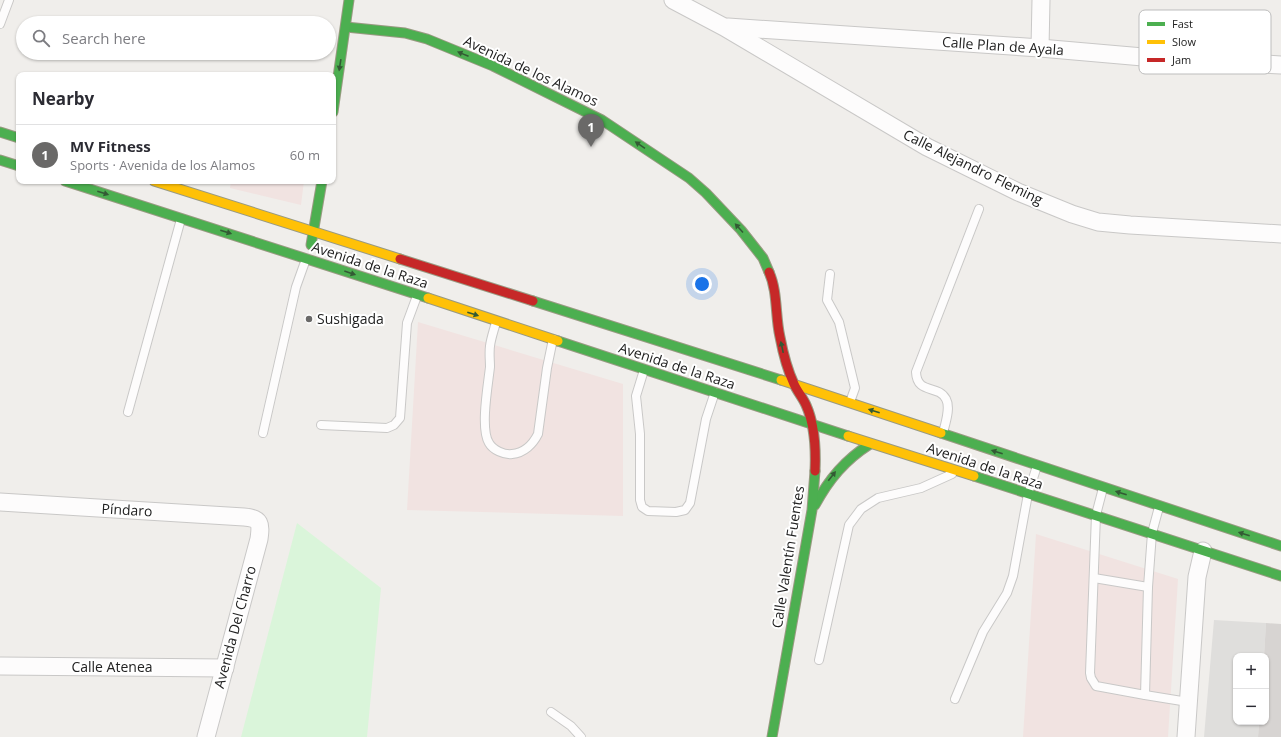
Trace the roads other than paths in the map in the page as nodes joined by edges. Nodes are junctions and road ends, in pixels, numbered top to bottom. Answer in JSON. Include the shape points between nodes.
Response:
{"nodes":[{"id":1,"x":9,"y":0,"type":"edge"},
{"id":2,"x":349,"y":0,"type":"edge"},
{"id":3,"x":674,"y":0,"type":"edge"},
{"id":4,"x":1041,"y":0,"type":"edge"},
{"id":5,"x":0,"y":24,"type":"edge"},
{"id":6,"x":346,"y":27,"type":"junction"},
{"id":7,"x":724,"y":27,"type":"junction"},
{"id":8,"x":1040,"y":48,"type":"junction"},
{"id":9,"x":1139,"y":57,"type":"edge"},
{"id":10,"x":1271,"y":63,"type":"edge"},
{"id":11,"x":1281,"y":64,"type":"edge"},
{"id":12,"x":336,"y":92,"type":"edge"},
{"id":13,"x":0,"y":132,"type":"edge"},
{"id":14,"x":16,"y":137,"type":"edge"},
{"id":15,"x":0,"y":160,"type":"edge"},
{"id":16,"x":16,"y":165,"type":"edge"},
{"id":17,"x":74,"y":184,"type":"edge"},
{"id":18,"x":163,"y":184,"type":"edge"},
{"id":19,"x":322,"y":184,"type":"edge"},
{"id":20,"x":979,"y":209,"type":"dead end"},
{"id":21,"x":181,"y":218,"type":"junction"},
{"id":22,"x":314,"y":232,"type":"junction"},
{"id":23,"x":1281,"y":234,"type":"edge"},
{"id":24,"x":306,"y":258,"type":"junction"},
{"id":25,"x":830,"y":274,"type":"dead end"},
{"id":26,"x":417,"y":296,"type":"junction"},
{"id":27,"x":496,"y":321,"type":"junction"},
{"id":28,"x":553,"y":339,"type":"junction"},
{"id":29,"x":644,"y":370,"type":"junction"},
{"id":30,"x":794,"y":384,"type":"junction"},
{"id":31,"x":715,"y":392,"type":"junction"},
{"id":32,"x":850,"y":403,"type":"junction"},
{"id":33,"x":128,"y":412,"type":"dead end"},
{"id":34,"x":321,"y":425,"type":"dead end"},
{"id":35,"x":812,"y":425,"type":"junction"},
{"id":36,"x":263,"y":433,"type":"dead end"},
{"id":37,"x":943,"y":434,"type":"junction"},
{"id":38,"x":870,"y":444,"type":"junction"},
{"id":39,"x":1038,"y":465,"type":"junction"},
{"id":40,"x":957,"y":472,"type":"junction"},
{"id":41,"x":1103,"y":487,"type":"junction"},
{"id":42,"x":1028,"y":494,"type":"junction"},
{"id":43,"x":0,"y":502,"type":"edge"},
{"id":44,"x":1159,"y":506,"type":"junction"},
{"id":45,"x":812,"y":510,"type":"junction"},
{"id":46,"x":1096,"y":515,"type":"junction"},
{"id":47,"x":255,"y":519,"type":"joint"},
{"id":48,"x":1152,"y":534,"type":"junction"},
{"id":49,"x":1281,"y":546,"type":"edge"},
{"id":50,"x":1203,"y":551,"type":"junction"},
{"id":51,"x":1281,"y":576,"type":"edge"},
{"id":52,"x":1094,"y":578,"type":"junction"},
{"id":53,"x":1148,"y":587,"type":"junction"},
{"id":54,"x":820,"y":660,"type":"dead end"},
{"id":55,"x":0,"y":666,"type":"edge"},
{"id":56,"x":225,"y":668,"type":"junction"},
{"id":57,"x":1145,"y":695,"type":"junction"},
{"id":58,"x":955,"y":699,"type":"dead end"},
{"id":59,"x":1188,"y":702,"type":"junction"},
{"id":60,"x":551,"y":712,"type":"dead end"},
{"id":61,"x":206,"y":737,"type":"edge"},
{"id":62,"x":581,"y":737,"type":"edge"},
{"id":63,"x":772,"y":737,"type":"edge"},
{"id":64,"x":1186,"y":737,"type":"edge"}],
"edges":[{"from":1,"to":5,"type":"lane"},
{"from":2,"to":6,"type":"main road"},
{"from":3,"to":7,"type":"street","name":"Calle Alejandro Fleming"},
{"from":4,"to":8,"type":"street"},
{"from":6,"to":12,"type":"main road","one_way":true},
{"from":30,"to":6,"type":"main road","name":"Avenida de los Alamos","one_way":true,"via":[[779,335],[773,280],[763,258],[742,230],[689,178],[602,120],[493,66],[404,32]]},
{"from":7,"to":8,"type":"street","name":"Calle Plan de Ayala"},
{"from":7,"to":23,"type":"street","name":"Calle Alejandro Fleming","via":[[928,148],[1018,192],[1072,214],[1098,222]]},
{"from":8,"to":9,"type":"street","name":"Calle Plan de Ayala"},
{"from":10,"to":11,"type":"street","name":"Calle Plan de Ayala"},
{"from":13,"to":14,"type":"main road"},
{"from":15,"to":16,"type":"main road"},
{"from":17,"to":21,"type":"main road","name":"Avenida de la Raza","one_way":true},
{"from":18,"to":22,"type":"main road","name":"Avenida de la Raza"},
{"from":19,"to":22,"type":"main road"},
{"from":20,"to":37,"type":"lane","via":[[916,372],[916,380],[921,386],[946,398]]},
{"from":21,"to":24,"type":"main road","name":"Avenida de la Raza","one_way":true},
{"from":21,"to":33,"type":"lane"},
{"from":22,"to":24,"type":"main road"},
{"from":22,"to":30,"type":"main road","name":"Avenida de la Raza"},
{"from":24,"to":26,"type":"main road","name":"Avenida de la Raza","one_way":true},
{"from":24,"to":36,"type":"lane","via":[[296,287]]},
{"from":25,"to":32,"type":"lane","via":[[827,300],[839,322],[855,388]]},
{"from":26,"to":27,"type":"main road","name":"Avenida de la Raza","one_way":true},
{"from":26,"to":34,"type":"lane","via":[[408,323],[400,418],[387,428]]},
{"from":27,"to":28,"type":"main road","name":"Avenida de la Raza"},
{"from":27,"to":28,"type":"lane","via":[[490,346],[485,435],[493,449],[502,452],[512,454],[526,449],[538,434]]},
{"from":28,"to":29,"type":"main road","name":"Avenida de la Raza"},
{"from":29,"to":31,"type":"main road","name":"Avenida de la Raza"},
{"from":29,"to":31,"type":"lane","via":[[636,396],[640,434],[640,500],[642,507],[648,511],[676,512],[685,510],[690,503],[706,419]]},
{"from":30,"to":32,"type":"main road","name":"Avenida de la Raza"},
{"from":30,"to":35,"type":"main road","name":"Calle Valentín Fuentes","via":[[806,405]]},
{"from":31,"to":35,"type":"main road","name":"Avenida de la Raza"},
{"from":37,"to":32,"type":"main road","name":"Avenida de la Raza","one_way":true},
{"from":35,"to":38,"type":"main road","name":"Avenida de la Raza"},
{"from":35,"to":45,"type":"main road","name":"Calle Valentín Fuentes","via":[[816,454]]},
{"from":39,"to":37,"type":"main road","name":"Avenida de la Raza","one_way":true},
{"from":38,"to":40,"type":"main road","name":"Avenida de la Raza"},
{"from":45,"to":38,"type":"main road","one_way":true,"via":[[830,478],[843,463],[855,452]]},
{"from":39,"to":41,"type":"main road","name":"Avenida de la Raza"},
{"from":39,"to":42,"type":"lane"},
{"from":40,"to":42,"type":"main road","name":"Avenida de la Raza"},
{"from":40,"to":54,"type":"lane","via":[[921,488],[878,498],[861,509],[849,524]]},
{"from":44,"to":41,"type":"main road","name":"Avenida de la Raza","one_way":true},
{"from":41,"to":46,"type":"lane"},
{"from":42,"to":46,"type":"main road","name":"Avenida de la Raza"},
{"from":42,"to":58,"type":"lane","via":[[1013,576],[1007,593],[983,632]]},
{"from":43,"to":47,"type":"street","name":"Píndaro"},
{"from":44,"to":48,"type":"lane"},
{"from":49,"to":44,"type":"main road","name":"Avenida de la Raza","one_way":true},
{"from":45,"to":63,"type":"main road","name":"Calle Valentín Fuentes"},
{"from":46,"to":48,"type":"main road","name":"Avenida de la Raza"},
{"from":46,"to":52,"type":"lane"},
{"from":47,"to":56,"type":"street","name":"Avenida Del Charro","via":[[260,526],[259,539]]},
{"from":48,"to":50,"type":"main road","name":"Avenida de la Raza"},
{"from":48,"to":53,"type":"lane"},
{"from":50,"to":51,"type":"main road","name":"Avenida de la Raza"},
{"from":50,"to":59,"type":"street","via":[[1197,577]]},
{"from":52,"to":53,"type":"lane"},
{"from":52,"to":57,"type":"lane","via":[[1091,678],[1096,686]]},
{"from":53,"to":57,"type":"lane"},
{"from":55,"to":56,"type":"street","name":"Calle Atenea"},
{"from":56,"to":61,"type":"street","name":"Avenida Del Charro"},
{"from":57,"to":59,"type":"lane"},
{"from":59,"to":64,"type":"street"},
{"from":60,"to":62,"type":"lane","via":[[571,726]]}]}
